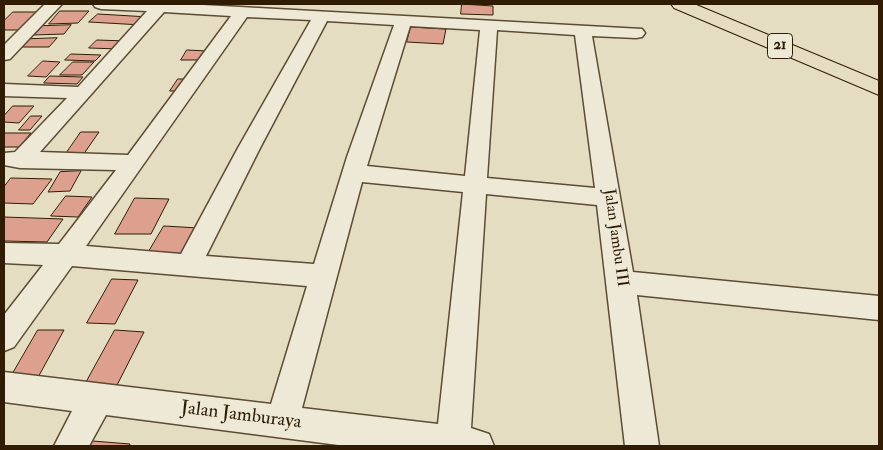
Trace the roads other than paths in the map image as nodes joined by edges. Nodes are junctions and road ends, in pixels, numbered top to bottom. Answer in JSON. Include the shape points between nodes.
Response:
{"nodes":[{"id":1,"x":54,"y":4,"type":"edge"},
{"id":2,"x":101,"y":4,"type":"edge"},
{"id":3,"x":680,"y":4,"type":"edge"},
{"id":4,"x":160,"y":7,"type":"junction"},
{"id":5,"x":242,"y":12,"type":"junction"},
{"id":6,"x":322,"y":16,"type":"junction"},
{"id":7,"x":404,"y":20,"type":"junction"},
{"id":8,"x":490,"y":24,"type":"junction"},
{"id":9,"x":582,"y":30,"type":"junction"},
{"id":10,"x":636,"y":33,"type":"dead end"},
{"id":11,"x":4,"y":55,"type":"edge"},
{"id":12,"x":879,"y":89,"type":"edge"},
{"id":13,"x":4,"y":90,"type":"edge"},
{"id":14,"x":83,"y":94,"type":"junction"},
{"id":15,"x":12,"y":159,"type":"edge"},
{"id":16,"x":134,"y":163,"type":"junction"},
{"id":17,"x":353,"y":173,"type":"junction"},
{"id":18,"x":476,"y":184,"type":"junction"},
{"id":19,"x":609,"y":198,"type":"junction"},
{"id":20,"x":4,"y":253,"type":"edge"},
{"id":21,"x":64,"y":255,"type":"junction"},
{"id":22,"x":188,"y":264,"type":"junction"},
{"id":23,"x":322,"y":276,"type":"junction"},
{"id":24,"x":622,"y":282,"type":"junction"},
{"id":25,"x":879,"y":308,"type":"edge"},
{"id":26,"x":4,"y":338,"type":"edge"},
{"id":27,"x":4,"y":387,"type":"edge"},
{"id":28,"x":98,"y":398,"type":"junction"},
{"id":29,"x":282,"y":422,"type":"junction"},
{"id":30,"x":387,"y":441,"type":"edge"},
{"id":31,"x":465,"y":444,"type":"edge"},
{"id":32,"x":71,"y":446,"type":"edge"},
{"id":33,"x":642,"y":446,"type":"edge"}],
"edges":[{"from":1,"to":11,"type":"street"},
{"from":2,"to":4,"type":"street"},
{"from":3,"to":12,"type":"highway","number":"21"},
{"from":4,"to":5,"type":"street"},
{"from":4,"to":14,"type":"street"},
{"from":5,"to":6,"type":"street"},
{"from":5,"to":16,"type":"street"},
{"from":6,"to":7,"type":"street"},
{"from":6,"to":22,"type":"street"},
{"from":7,"to":8,"type":"street"},
{"from":7,"to":17,"type":"street"},
{"from":8,"to":9,"type":"street"},
{"from":8,"to":18,"type":"street"},
{"from":9,"to":10,"type":"street"},
{"from":9,"to":19,"type":"street","name":"Jalan Jambu III"},
{"from":13,"to":14,"type":"street"},
{"from":14,"to":15,"type":"street"},
{"from":15,"to":16,"type":"street"},
{"from":16,"to":21,"type":"street"},
{"from":17,"to":18,"type":"street"},
{"from":17,"to":23,"type":"street"},
{"from":18,"to":19,"type":"street"},
{"from":18,"to":31,"type":"street"},
{"from":19,"to":24,"type":"street","name":"Jalan Jambu III"},
{"from":20,"to":21,"type":"street"},
{"from":21,"to":22,"type":"street"},
{"from":21,"to":26,"type":"street"},
{"from":22,"to":23,"type":"street"},
{"from":23,"to":29,"type":"street"},
{"from":24,"to":25,"type":"street"},
{"from":24,"to":33,"type":"street","name":"Jalan Jambu III"},
{"from":27,"to":28,"type":"street","name":"Jalan Jamburaya"},
{"from":28,"to":29,"type":"street","name":"Jalan Jamburaya"},
{"from":28,"to":32,"type":"street"},
{"from":29,"to":30,"type":"street","name":"Jalan Jamburaya"},
{"from":30,"to":31,"type":"street","name":"Jalan Jamburaya"}]}
